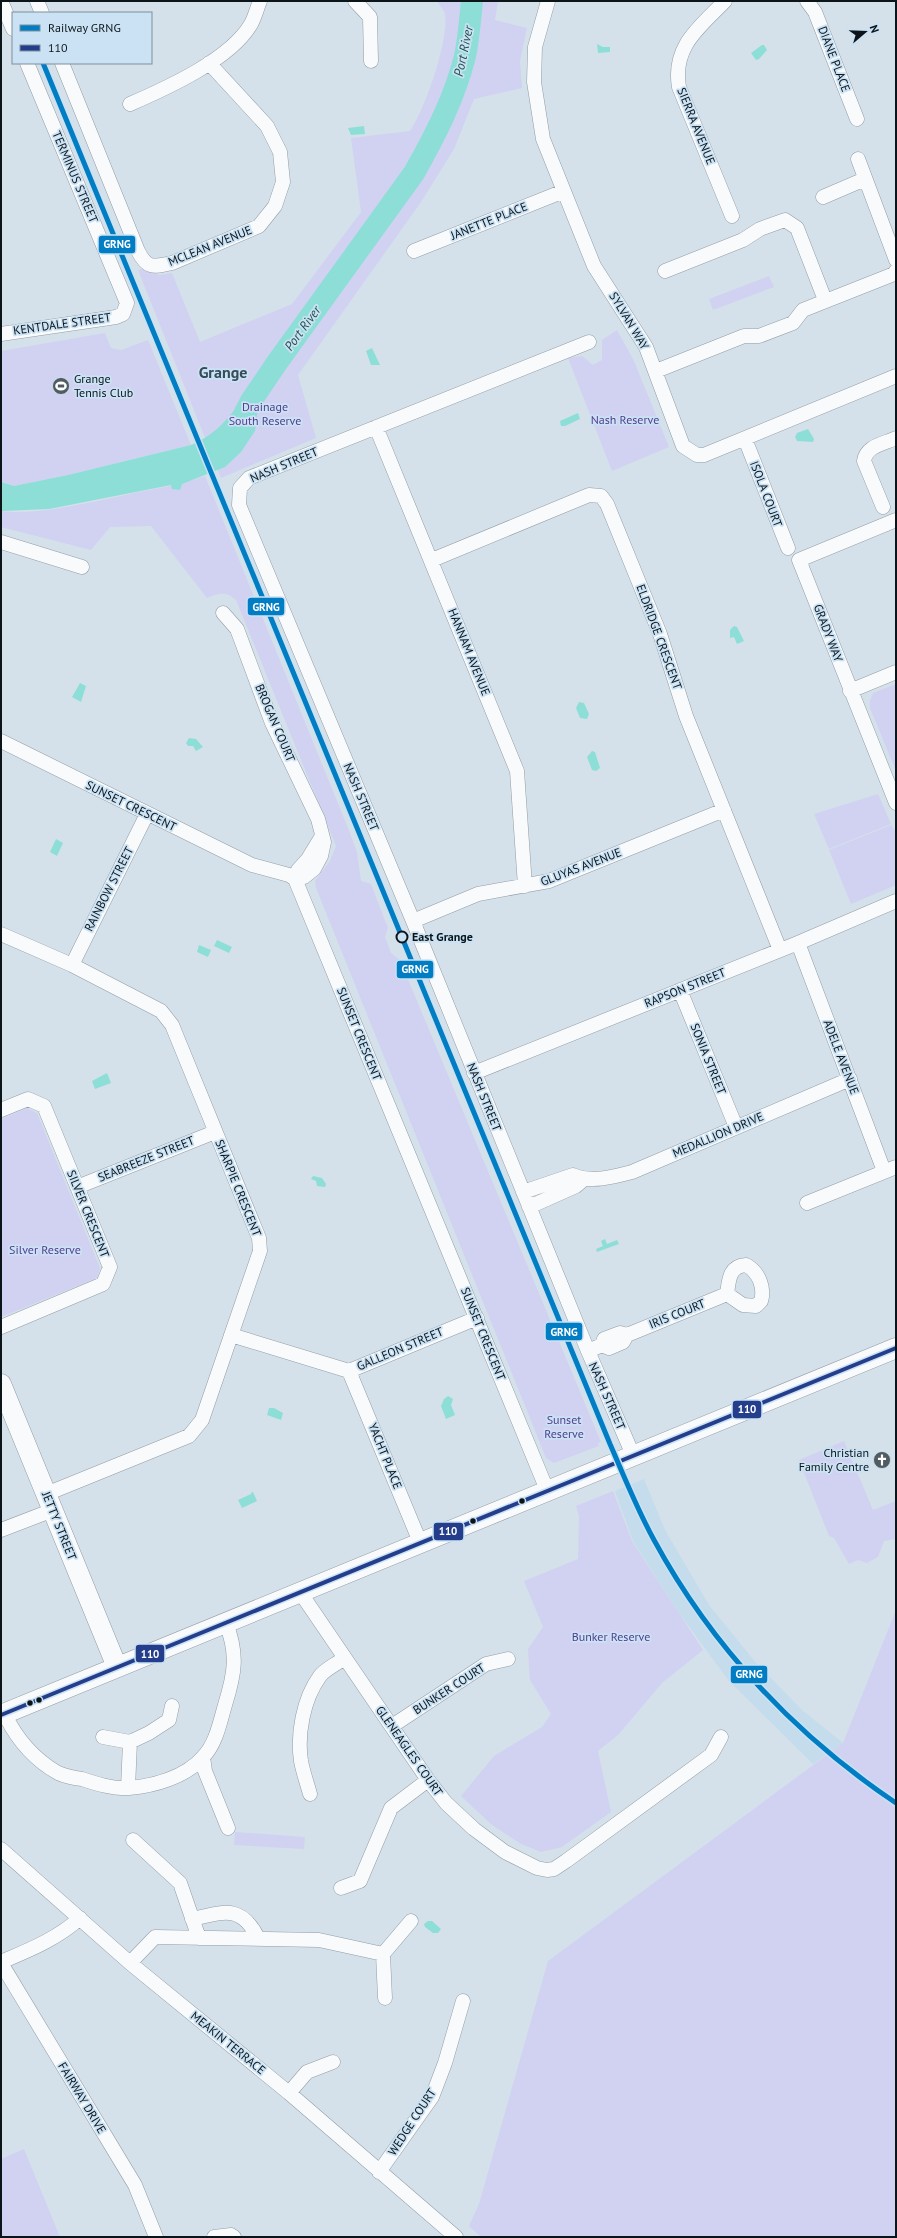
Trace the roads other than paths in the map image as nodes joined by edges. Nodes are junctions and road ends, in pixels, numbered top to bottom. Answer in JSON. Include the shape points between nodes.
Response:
{"nodes":[{"id":1,"x":1,"y":1,"type":"edge"},
{"id":2,"x":37,"y":1,"type":"edge"},
{"id":3,"x":260,"y":1,"type":"edge"},
{"id":4,"x":355,"y":1,"type":"edge"},
{"id":5,"x":548,"y":1,"type":"edge"},
{"id":6,"x":725,"y":1,"type":"edge"},
{"id":7,"x":808,"y":1,"type":"edge"},
{"id":8,"x":42,"y":12,"type":"edge"},
{"id":9,"x":12,"y":27,"type":"edge"},
{"id":10,"x":371,"y":61,"type":"dead end"},
{"id":11,"x":209,"y":63,"type":"junction"},
{"id":12,"x":27,"y":64,"type":"edge"},
{"id":13,"x":62,"y":64,"type":"edge"},
{"id":14,"x":130,"y":104,"type":"dead end"},
{"id":15,"x":857,"y":119,"type":"dead end"},
{"id":16,"x":858,"y":159,"type":"dead end"},
{"id":17,"x":865,"y":179,"type":"junction"},
{"id":18,"x":564,"y":191,"type":"junction"},
{"id":19,"x":822,"y":197,"type":"dead end"},
{"id":20,"x":732,"y":216,"type":"dead end"},
{"id":21,"x":414,"y":251,"type":"dead end"},
{"id":22,"x":896,"y":260,"type":"edge"},
{"id":23,"x":665,"y":271,"type":"dead end"},
{"id":24,"x":896,"y":271,"type":"edge"},
{"id":25,"x":825,"y":300,"type":"junction"},
{"id":26,"x":123,"y":314,"type":"joint"},
{"id":27,"x":1,"y":334,"type":"edge"},
{"id":28,"x":589,"y":342,"type":"dead end"},
{"id":29,"x":656,"y":371,"type":"junction"},
{"id":30,"x":896,"y":376,"type":"edge"},
{"id":31,"x":376,"y":428,"type":"junction"},
{"id":32,"x":896,"y":438,"type":"edge"},
{"id":33,"x":745,"y":439,"type":"junction"},
{"id":34,"x":883,"y":507,"type":"dead end"},
{"id":35,"x":896,"y":520,"type":"edge"},
{"id":36,"x":1,"y":542,"type":"edge"},
{"id":37,"x":788,"y":548,"type":"dead end"},
{"id":38,"x":432,"y":560,"type":"junction"},
{"id":39,"x":82,"y":567,"type":"dead end"},
{"id":40,"x":223,"y":613,"type":"dead end"},
{"id":41,"x":896,"y":672,"type":"edge"},
{"id":42,"x":850,"y":690,"type":"junction"},
{"id":43,"x":1,"y":741,"type":"edge"},
{"id":44,"x":896,"y":803,"type":"edge"},
{"id":45,"x":724,"y":810,"type":"junction"},
{"id":46,"x":147,"y":814,"type":"junction"},
{"id":47,"x":295,"y":880,"type":"junction"},
{"id":48,"x":525,"y":886,"type":"junction"},
{"id":49,"x":896,"y":901,"type":"edge"},
{"id":50,"x":413,"y":921,"type":"junction"},
{"id":51,"x":1,"y":934,"type":"edge"},
{"id":52,"x":798,"y":943,"type":"junction"},
{"id":53,"x":780,"y":950,"type":"junction"},
{"id":54,"x":72,"y":965,"type":"junction"},
{"id":55,"x":680,"y":990,"type":"junction"},
{"id":56,"x":474,"y":1073,"type":"junction"},
{"id":57,"x":850,"y":1080,"type":"junction"},
{"id":58,"x":1,"y":1110,"type":"edge"},
{"id":59,"x":736,"y":1127,"type":"junction"},
{"id":60,"x":215,"y":1132,"type":"junction"},
{"id":61,"x":890,"y":1169,"type":"edge"},
{"id":62,"x":583,"y":1180,"type":"junction"},
{"id":63,"x":77,"y":1187,"type":"junction"},
{"id":64,"x":523,"y":1192,"type":"junction"},
{"id":65,"x":807,"y":1203,"type":"dead end"},
{"id":66,"x":529,"y":1207,"type":"junction"},
{"id":67,"x":727,"y":1294,"type":"dead end"},
{"id":68,"x":477,"y":1318,"type":"junction"},
{"id":69,"x":1,"y":1327,"type":"edge"},
{"id":70,"x":231,"y":1335,"type":"junction"},
{"id":71,"x":896,"y":1348,"type":"edge"},
{"id":72,"x":588,"y":1351,"type":"junction"},
{"id":73,"x":349,"y":1371,"type":"junction"},
{"id":74,"x":1,"y":1384,"type":"edge"},
{"id":75,"x":633,"y":1456,"type":"junction"},
{"id":76,"x":547,"y":1490,"type":"junction"},
{"id":77,"x":50,"y":1502,"type":"junction"},
{"id":78,"x":1,"y":1530,"type":"edge"},
{"id":79,"x":420,"y":1542,"type":"junction"},
{"id":80,"x":300,"y":1592,"type":"junction"},
{"id":81,"x":226,"y":1623,"type":"junction"},
{"id":82,"x":344,"y":1658,"type":"junction"},
{"id":83,"x":508,"y":1659,"type":"dead end"},
{"id":84,"x":117,"y":1667,"type":"junction"},
{"id":85,"x":172,"y":1706,"type":"dead end"},
{"id":86,"x":3,"y":1714,"type":"edge"},
{"id":87,"x":392,"y":1726,"type":"junction"},
{"id":88,"x":721,"y":1736,"type":"dead end"},
{"id":89,"x":103,"y":1738,"type":"dead end"},
{"id":90,"x":130,"y":1742,"type":"junction"},
{"id":91,"x":203,"y":1757,"type":"junction"},
{"id":92,"x":428,"y":1780,"type":"junction"},
{"id":93,"x":128,"y":1788,"type":"junction"},
{"id":94,"x":310,"y":1794,"type":"dead end"},
{"id":95,"x":228,"y":1828,"type":"dead end"},
{"id":96,"x":133,"y":1840,"type":"dead end"},
{"id":97,"x":1,"y":1849,"type":"edge"},
{"id":98,"x":341,"y":1888,"type":"dead end"},
{"id":99,"x":80,"y":1918,"type":"junction"},
{"id":100,"x":192,"y":1919,"type":"junction"},
{"id":101,"x":411,"y":1921,"type":"dead end"},
{"id":102,"x":199,"y":1938,"type":"junction"},
{"id":103,"x":258,"y":1938,"type":"junction"},
{"id":104,"x":383,"y":1954,"type":"junction"},
{"id":105,"x":1,"y":1963,"type":"edge"},
{"id":106,"x":130,"y":1963,"type":"junction"},
{"id":107,"x":384,"y":1998,"type":"dead end"},
{"id":108,"x":464,"y":2001,"type":"dead end"},
{"id":109,"x":333,"y":2062,"type":"dead end"},
{"id":110,"x":289,"y":2093,"type":"junction"},
{"id":111,"x":379,"y":2172,"type":"junction"},
{"id":112,"x":156,"y":2237,"type":"edge"},
{"id":113,"x":214,"y":2237,"type":"edge"},
{"id":114,"x":234,"y":2237,"type":"edge"},
{"id":115,"x":456,"y":2237,"type":"edge"}],
"edges":[{"from":1,"to":9,"type":"street"},
{"from":2,"to":8,"type":"street"},
{"from":3,"to":11,"type":"street","via":[[251,24],[232,48]]},
{"from":4,"to":10,"type":"street","via":[[370,17]]},
{"from":5,"to":18,"type":"street","name":"SYLVAN WAY","via":[[535,47],[534,82],[543,139]]},
{"from":6,"to":20,"type":"street","name":"SIERRA AVENUE","via":[[682,49],[677,63],[677,76],[679,87]]},
{"from":7,"to":15,"type":"street","name":"DIANE PLACE","via":[[815,12]]},
{"from":11,"to":13,"type":"street","name":"MCLEAN AVENUE","via":[[267,126],[280,152],[283,182],[275,206],[258,226],[172,263],[157,266],[147,264],[138,251]]},
{"from":11,"to":14,"type":"street"},
{"from":12,"to":26,"type":"street","name":"TERMINUS STREET","via":[[128,303]]},
{"from":16,"to":17,"type":"street"},
{"from":17,"to":19,"type":"street"},
{"from":17,"to":22,"type":"street"},
{"from":18,"to":21,"type":"street","name":"JANETTE PLACE"},
{"from":18,"to":29,"type":"street","name":"SYLVAN WAY","via":[[594,266],[646,347]]},
{"from":23,"to":25,"type":"street","via":[[785,220],[797,228]]},
{"from":24,"to":25,"type":"street","via":[[894,274]]},
{"from":25,"to":29,"type":"street","via":[[803,310],[793,323],[759,336],[744,336]]},
{"from":26,"to":27,"type":"street","name":"KENTDALE STREET"},
{"from":28,"to":31,"type":"street","name":"NASH STREET"},
{"from":29,"to":33,"type":"street","name":"SYLVAN WAY","via":[[683,446],[704,455]]},
{"from":30,"to":33,"type":"street","name":"SYLVAN WAY"},
{"from":31,"to":38,"type":"street","name":"HANNAM AVENUE"},
{"from":31,"to":50,"type":"street","name":"NASH STREET","via":[[249,478],[240,488],[239,504]]},
{"from":32,"to":34,"type":"street","via":[[868,450],[865,455],[864,461]]},
{"from":33,"to":37,"type":"street","name":"ISOLA COURT"},
{"from":35,"to":42,"type":"street","name":"GRADY WAY","via":[[799,560]]},
{"from":36,"to":39,"type":"street"},
{"from":38,"to":45,"type":"street","name":"ELDRIDGE CRESCENT","via":[[589,495],[601,496],[607,504],[660,634],[686,716]]},
{"from":38,"to":48,"type":"street","name":"HANNAM AVENUE","via":[[517,771]]},
{"from":40,"to":47,"type":"street","name":"BROGAN COURT","via":[[237,629],[272,723],[318,819],[324,842],[321,856],[314,869]]},
{"from":41,"to":42,"type":"street"},
{"from":42,"to":44,"type":"street","name":"GRADY WAY"},
{"from":43,"to":46,"type":"street","name":"SUNSET CRESCENT"},
{"from":45,"to":48,"type":"street","name":"GLUYAS AVENUE","via":[[549,881]]},
{"from":45,"to":53,"type":"street","name":"ELDRIDGE CRESCENT"},
{"from":46,"to":47,"type":"street","name":"SUNSET CRESCENT","via":[[252,866],[289,875]]},
{"from":46,"to":54,"type":"street","name":"RAINBOW STREET"},
{"from":47,"to":68,"type":"street","name":"SUNSET CRESCENT"},
{"from":48,"to":50,"type":"street","name":"GLUYAS AVENUE","via":[[478,894]]},
{"from":49,"to":52,"type":"street","name":"RAPSON STREET"},
{"from":50,"to":56,"type":"street","name":"NASH STREET"},
{"from":51,"to":54,"type":"street","name":"SHARPIE CRESCENT"},
{"from":52,"to":53,"type":"street","name":"RAPSON STREET"},
{"from":52,"to":57,"type":"street","name":"ADELE AVENUE"},
{"from":53,"to":55,"type":"street","name":"RAPSON STREET"},
{"from":54,"to":60,"type":"street","name":"SHARPIE CRESCENT","via":[[161,1011],[172,1026]]},
{"from":55,"to":56,"type":"street","name":"RAPSON STREET"},
{"from":55,"to":59,"type":"street","name":"SONIA STREET"},
{"from":56,"to":64,"type":"street","name":"NASH STREET"},
{"from":57,"to":59,"type":"street","name":"MEDALLION DRIVE"},
{"from":57,"to":61,"type":"street","name":"ADELE AVENUE"},
{"from":58,"to":63,"type":"street","name":"SILVER CRESCENT","via":[[28,1099],[44,1106]]},
{"from":59,"to":62,"type":"street","name":"MEDALLION DRIVE","via":[[632,1172],[615,1177]]},
{"from":60,"to":63,"type":"street","name":"SEABREEZE STREET"},
{"from":60,"to":70,"type":"street","name":"SHARPIE CRESCENT","via":[[259,1238],[260,1251]]},
{"from":61,"to":65,"type":"street"},
{"from":62,"to":64,"type":"street","name":"MEDALLION DRIVE","via":[[573,1175]]},
{"from":62,"to":66,"type":"street","name":"MEDALLION DRIVE","via":[[576,1186]]},
{"from":63,"to":69,"type":"street","name":"SILVER CRESCENT","via":[[110,1267],[103,1284]]},
{"from":64,"to":66,"type":"street","name":"NASH STREET"},
{"from":66,"to":72,"type":"street","name":"NASH STREET"},
{"from":67,"to":72,"type":"street","name":"IRIS COURT","via":[[627,1335],[623,1342],[609,1348],[602,1346]]},
{"from":68,"to":73,"type":"street","name":"GALLEON STREET"},
{"from":68,"to":76,"type":"street","name":"SUNSET CRESCENT"},
{"from":70,"to":73,"type":"street","name":"GALLEON STREET"},
{"from":70,"to":77,"type":"street","name":"SHARPIE CRESCENT","via":[[202,1420],[189,1436]]},
{"from":71,"to":75,"type":"main road"},
{"from":72,"to":75,"type":"street","name":"NASH STREET"},
{"from":73,"to":79,"type":"street","name":"YACHT PLACE"},
{"from":74,"to":77,"type":"main road","name":"JETTY STREET"},
{"from":75,"to":76,"type":"main road"},
{"from":76,"to":79,"type":"main road"},
{"from":77,"to":78,"type":"street","name":"SHARPIE CRESCENT"},
{"from":77,"to":84,"type":"main road","name":"JETTY STREET"},
{"from":79,"to":80,"type":"main road"},
{"from":80,"to":81,"type":"main road"},
{"from":80,"to":82,"type":"street","name":"GLENEAGLES COURT"},
{"from":81,"to":84,"type":"main road"},
{"from":81,"to":91,"type":"street","via":[[234,1647],[234,1673],[216,1735]]},
{"from":82,"to":87,"type":"street","name":"GLENEAGLES COURT"},
{"from":82,"to":94,"type":"street","via":[[320,1675],[311,1692],[303,1719],[300,1740],[302,1762]]},
{"from":83,"to":87,"type":"street","name":"BUNKER COURT","via":[[486,1664]]},
{"from":84,"to":86,"type":"main road"},
{"from":85,"to":90,"type":"street","via":[[169,1720]]},
{"from":86,"to":93,"type":"street","via":[[19,1739],[41,1761],[59,1773],[109,1786]]},
{"from":87,"to":92,"type":"street","name":"GLENEAGLES COURT"},
{"from":88,"to":92,"type":"street","name":"GLENEAGLES COURT","via":[[711,1755],[554,1869],[536,1868],[505,1852],[474,1830],[446,1803]]},
{"from":89,"to":90,"type":"street"},
{"from":90,"to":93,"type":"street"},
{"from":91,"to":93,"type":"street","via":[[174,1777]]},
{"from":91,"to":95,"type":"street","via":[[205,1771]]},
{"from":92,"to":98,"type":"street","via":[[391,1808],[360,1880]]},
{"from":96,"to":100,"type":"street","via":[[180,1883]]},
{"from":97,"to":99,"type":"street","name":"MEAKIN TERRACE"},
{"from":99,"to":105,"type":"street","via":[[52,1939]]},
{"from":99,"to":106,"type":"street","name":"MEAKIN TERRACE"},
{"from":100,"to":102,"type":"street"},
{"from":100,"to":103,"type":"street","via":[[230,1911],[250,1922]]},
{"from":101,"to":104,"type":"street"},
{"from":102,"to":103,"type":"street"},
{"from":102,"to":106,"type":"street","via":[[156,1937]]},
{"from":103,"to":104,"type":"street","via":[[319,1940]]},
{"from":104,"to":107,"type":"street"},
{"from":105,"to":112,"type":"street","name":"FAIRWAY DRIVE","via":[[135,2185]]},
{"from":106,"to":110,"type":"street","name":"MEAKIN TERRACE"},
{"from":108,"to":111,"type":"street","name":"WEDGE COURT","via":[[432,2097]]},
{"from":109,"to":110,"type":"street","via":[[307,2072]]},
{"from":110,"to":111,"type":"street","name":"MEAKIN TERRACE"},
{"from":111,"to":115,"type":"street","name":"MEAKIN TERRACE"},
{"from":113,"to":114,"type":"street"}]}
